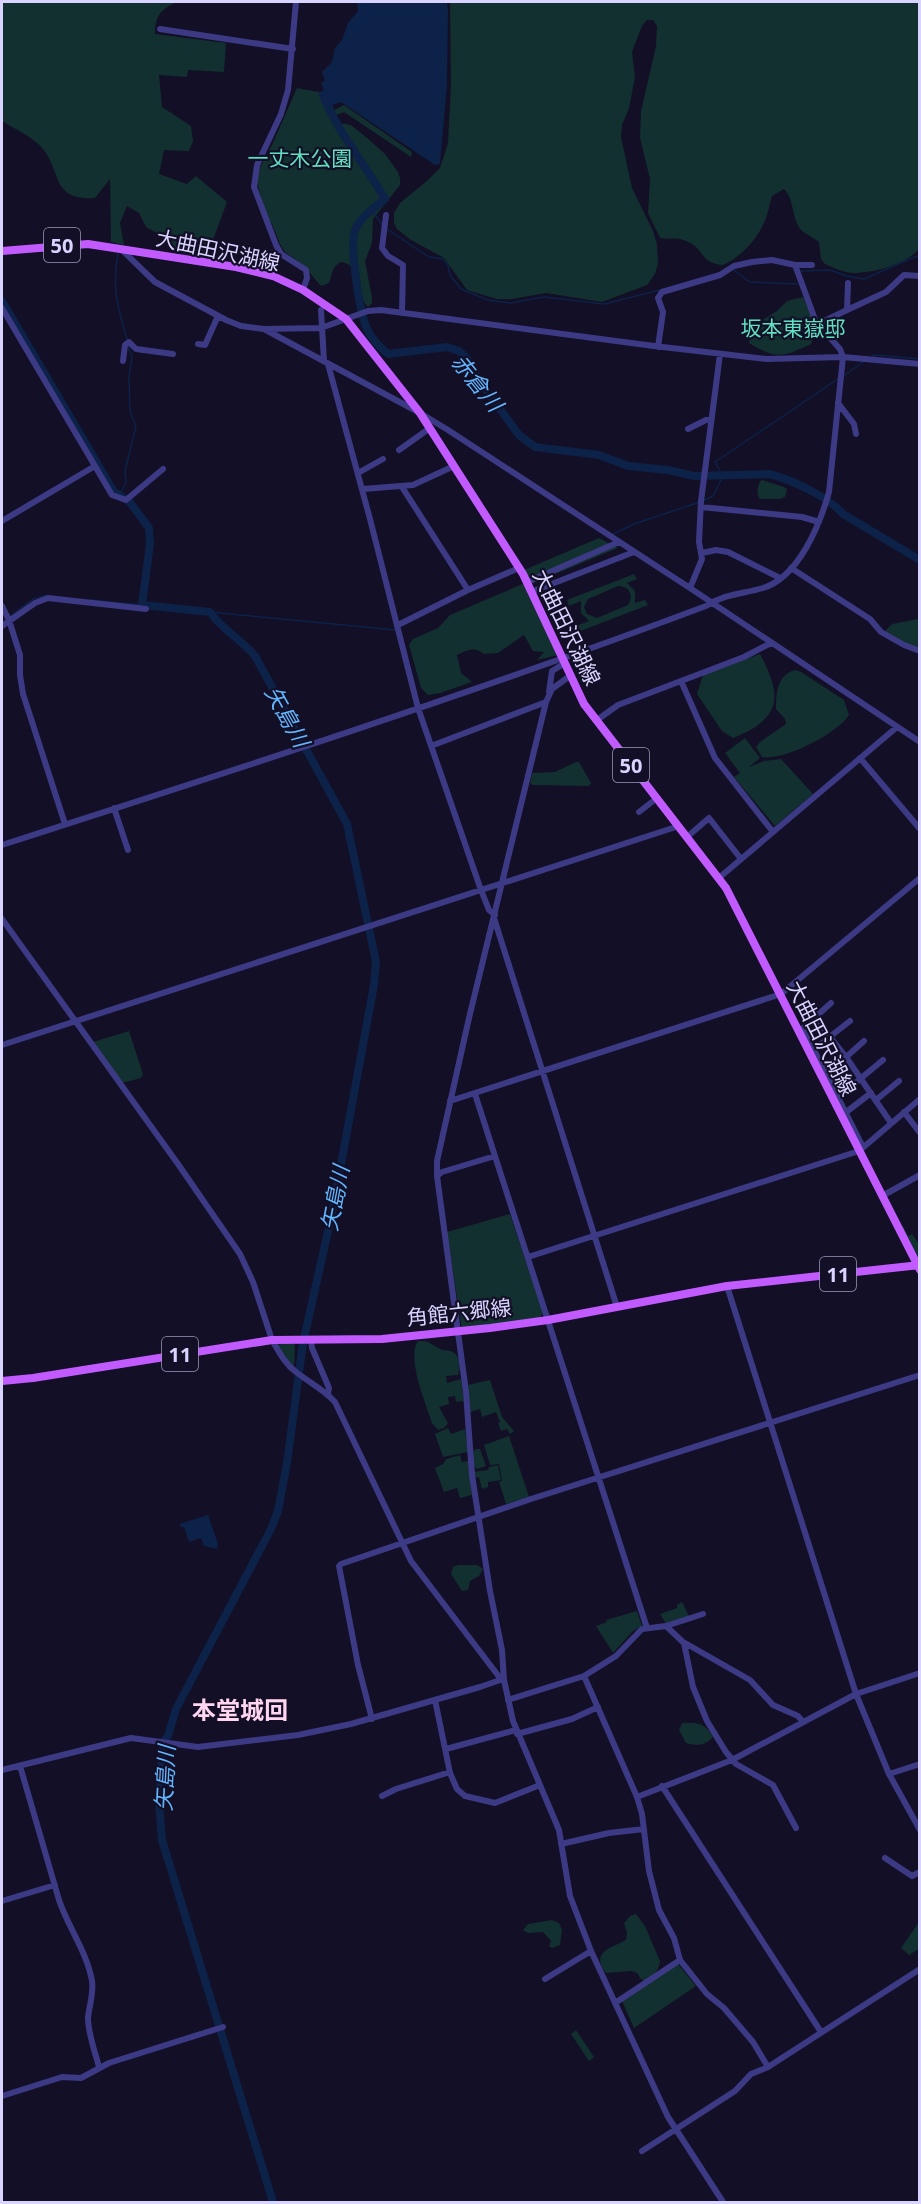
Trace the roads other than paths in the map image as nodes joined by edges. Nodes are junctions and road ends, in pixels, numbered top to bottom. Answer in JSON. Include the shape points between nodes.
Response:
{"nodes":[{"id":1,"x":296,"y":2,"type":"edge"},
{"id":2,"x":160,"y":29,"type":"dead end"},
{"id":3,"x":293,"y":49,"type":"junction"},
{"id":4,"x":386,"y":215,"type":"dead end"},
{"id":5,"x":122,"y":249,"type":"junction"},
{"id":6,"x":2,"y":251,"type":"edge"},
{"id":7,"x":795,"y":265,"type":"junction"},
{"id":8,"x":812,"y":265,"type":"dead end"},
{"id":9,"x":920,"y":276,"type":"edge"},
{"id":10,"x":848,"y":283,"type":"dead end"},
{"id":11,"x":303,"y":290,"type":"junction"},
{"id":12,"x":2,"y":308,"type":"edge"},
{"id":13,"x":321,"y":310,"type":"dead end"},
{"id":14,"x":848,"y":310,"type":"junction"},
{"id":15,"x":402,"y":313,"type":"junction"},
{"id":16,"x":218,"y":316,"type":"junction"},
{"id":17,"x":346,"y":319,"type":"junction"},
{"id":18,"x":818,"y":324,"type":"junction"},
{"id":19,"x":321,"y":328,"type":"junction"},
{"id":20,"x":264,"y":329,"type":"junction"},
{"id":21,"x":198,"y":344,"type":"dead end"},
{"id":22,"x":658,"y":347,"type":"junction"},
{"id":23,"x":173,"y":354,"type":"dead end"},
{"id":24,"x":720,"y":354,"type":"junction"},
{"id":25,"x":843,"y":357,"type":"junction"},
{"id":26,"x":123,"y":361,"type":"dead end"},
{"id":27,"x":326,"y":362,"type":"junction"},
{"id":28,"x":920,"y":364,"type":"edge"},
{"id":29,"x":838,"y":403,"type":"junction"},
{"id":30,"x":420,"y":413,"type":"junction"},
{"id":31,"x":711,"y":420,"type":"junction"},
{"id":32,"x":430,"y":428,"type":"junction"},
{"id":33,"x":688,"y":429,"type":"dead end"},
{"id":34,"x":856,"y":434,"type":"dead end"},
{"id":35,"x":399,"y":450,"type":"dead end"},
{"id":36,"x":382,"y":459,"type":"dead end"},
{"id":37,"x":95,"y":466,"type":"junction"},
{"id":38,"x":454,"y":466,"type":"junction"},
{"id":39,"x":163,"y":469,"type":"dead end"},
{"id":40,"x":358,"y":473,"type":"junction"},
{"id":41,"x":402,"y":487,"type":"junction"},
{"id":42,"x":363,"y":489,"type":"junction"},
{"id":43,"x":701,"y":504,"type":"junction"},
{"id":44,"x":2,"y":521,"type":"edge"},
{"id":45,"x":819,"y":522,"type":"junction"},
{"id":46,"x":619,"y":542,"type":"junction"},
{"id":47,"x":634,"y":552,"type":"junction"},
{"id":48,"x":702,"y":553,"type":"junction"},
{"id":49,"x":519,"y":568,"type":"junction"},
{"id":50,"x":791,"y":568,"type":"junction"},
{"id":51,"x":780,"y":578,"type":"junction"},
{"id":52,"x":527,"y":582,"type":"junction"},
{"id":53,"x":690,"y":588,"type":"junction"},
{"id":54,"x":468,"y":590,"type":"junction"},
{"id":55,"x":531,"y":592,"type":"junction"},
{"id":56,"x":711,"y":603,"type":"junction"},
{"id":57,"x":2,"y":606,"type":"edge"},
{"id":58,"x":146,"y":609,"type":"dead end"},
{"id":59,"x":8,"y":618,"type":"junction"},
{"id":60,"x":398,"y":625,"type":"junction"},
{"id":61,"x":2,"y":626,"type":"edge"},
{"id":62,"x":771,"y":643,"type":"junction"},
{"id":63,"x":920,"y":651,"type":"edge"},
{"id":64,"x":564,"y":661,"type":"junction"},
{"id":65,"x":571,"y":675,"type":"junction"},
{"id":66,"x":681,"y":681,"type":"junction"},
{"id":67,"x":548,"y":699,"type":"junction"},
{"id":68,"x":418,"y":708,"type":"junction"},
{"id":69,"x":597,"y":720,"type":"junction"},
{"id":70,"x":897,"y":728,"type":"junction"},
{"id":71,"x":920,"y":742,"type":"edge"},
{"id":72,"x":431,"y":746,"type":"junction"},
{"id":73,"x":860,"y":758,"type":"junction"},
{"id":74,"x":657,"y":798,"type":"junction"},
{"id":75,"x":114,"y":808,"type":"junction"},
{"id":76,"x":639,"y":812,"type":"dead end"},
{"id":77,"x":65,"y":824,"type":"junction"},
{"id":78,"x":679,"y":826,"type":"junction"},
{"id":79,"x":920,"y":829,"type":"edge"},
{"id":80,"x":773,"y":832,"type":"junction"},
{"id":81,"x":687,"y":837,"type":"junction"},
{"id":82,"x":2,"y":845,"type":"edge"},
{"id":83,"x":128,"y":850,"type":"dead end"},
{"id":84,"x":741,"y":859,"type":"junction"},
{"id":85,"x":720,"y":877,"type":"junction"},
{"id":86,"x":920,"y":878,"type":"edge"},
{"id":87,"x":503,"y":883,"type":"junction"},
{"id":88,"x":482,"y":890,"type":"junction"},
{"id":89,"x":495,"y":916,"type":"junction"},
{"id":90,"x":2,"y":919,"type":"edge"},
{"id":91,"x":781,"y":994,"type":"junction"},
{"id":92,"x":831,"y":1004,"type":"dead end"},
{"id":93,"x":816,"y":1018,"type":"junction"},
{"id":94,"x":75,"y":1021,"type":"junction"},
{"id":95,"x":850,"y":1021,"type":"dead end"},
{"id":96,"x":801,"y":1030,"type":"junction"},
{"id":97,"x":830,"y":1037,"type":"junction"},
{"id":98,"x":864,"y":1041,"type":"dead end"},
{"id":99,"x":2,"y":1045,"type":"edge"},
{"id":100,"x":813,"y":1050,"type":"junction"},
{"id":101,"x":846,"y":1057,"type":"junction"},
{"id":102,"x":883,"y":1060,"type":"dead end"},
{"id":103,"x":542,"y":1071,"type":"junction"},
{"id":104,"x":826,"y":1075,"type":"junction"},
{"id":105,"x":861,"y":1078,"type":"junction"},
{"id":106,"x":899,"y":1081,"type":"dead end"},
{"id":107,"x":871,"y":1093,"type":"junction"},
{"id":108,"x":475,"y":1094,"type":"junction"},
{"id":109,"x":837,"y":1098,"type":"junction"},
{"id":110,"x":920,"y":1099,"type":"edge"},
{"id":111,"x":876,"y":1100,"type":"junction"},
{"id":112,"x":450,"y":1101,"type":"junction"},
{"id":113,"x":904,"y":1112,"type":"junction"},
{"id":114,"x":845,"y":1113,"type":"junction"},
{"id":115,"x":891,"y":1123,"type":"junction"},
{"id":116,"x":920,"y":1134,"type":"edge"},
{"id":117,"x":861,"y":1149,"type":"junction"},
{"id":118,"x":495,"y":1156,"type":"junction"},
{"id":119,"x":920,"y":1175,"type":"edge"},
{"id":120,"x":437,"y":1176,"type":"junction"},
{"id":121,"x":882,"y":1196,"type":"junction"},
{"id":122,"x":595,"y":1236,"type":"junction"},
{"id":123,"x":528,"y":1257,"type":"junction"},
{"id":124,"x":919,"y":1267,"type":"edge"},
{"id":125,"x":727,"y":1286,"type":"junction"},
{"id":126,"x":617,"y":1307,"type":"junction"},
{"id":127,"x":548,"y":1320,"type":"junction"},
{"id":128,"x":459,"y":1332,"type":"junction"},
{"id":129,"x":307,"y":1339,"type":"junction"},
{"id":130,"x":272,"y":1340,"type":"junction"},
{"id":131,"x":920,"y":1375,"type":"edge"},
{"id":132,"x":2,"y":1381,"type":"edge"},
{"id":133,"x":328,"y":1394,"type":"junction"},
{"id":134,"x":771,"y":1422,"type":"junction"},
{"id":135,"x":599,"y":1478,"type":"junction"},
{"id":136,"x":479,"y":1517,"type":"junction"},
{"id":137,"x":401,"y":1542,"type":"junction"},
{"id":138,"x":703,"y":1614,"type":"dead end"},
{"id":139,"x":666,"y":1626,"type":"junction"},
{"id":140,"x":647,"y":1628,"type":"junction"},
{"id":141,"x":684,"y":1643,"type":"junction"},
{"id":142,"x":920,"y":1673,"type":"edge"},
{"id":143,"x":584,"y":1676,"type":"junction"},
{"id":144,"x":502,"y":1678,"type":"junction"},
{"id":145,"x":856,"y":1694,"type":"junction"},
{"id":146,"x":435,"y":1700,"type":"junction"},
{"id":147,"x":508,"y":1700,"type":"junction"},
{"id":148,"x":598,"y":1707,"type":"junction"},
{"id":149,"x":372,"y":1719,"type":"junction"},
{"id":150,"x":803,"y":1722,"type":"junction"},
{"id":151,"x":517,"y":1732,"type":"junction"},
{"id":152,"x":446,"y":1749,"type":"junction"},
{"id":153,"x":732,"y":1760,"type":"junction"},
{"id":154,"x":920,"y":1764,"type":"edge"},
{"id":155,"x":20,"y":1766,"type":"junction"},
{"id":156,"x":2,"y":1770,"type":"edge"},
{"id":157,"x":450,"y":1772,"type":"junction"},
{"id":158,"x":889,"y":1774,"type":"junction"},
{"id":159,"x":540,"y":1785,"type":"junction"},
{"id":160,"x":662,"y":1786,"type":"junction"},
{"id":161,"x":382,"y":1796,"type":"dead end"},
{"id":162,"x":637,"y":1797,"type":"junction"},
{"id":163,"x":796,"y":1828,"type":"dead end"},
{"id":164,"x":644,"y":1829,"type":"junction"},
{"id":165,"x":920,"y":1830,"type":"edge"},
{"id":166,"x":561,"y":1844,"type":"junction"},
{"id":167,"x":885,"y":1858,"type":"dead end"},
{"id":168,"x":920,"y":1872,"type":"edge"},
{"id":169,"x":55,"y":1885,"type":"junction"},
{"id":170,"x":2,"y":1901,"type":"edge"},
{"id":171,"x":591,"y":1951,"type":"junction"},
{"id":172,"x":680,"y":1960,"type":"junction"},
{"id":173,"x":920,"y":1969,"type":"edge"},
{"id":174,"x":545,"y":1980,"type":"dead end"},
{"id":175,"x":615,"y":2003,"type":"junction"},
{"id":176,"x":223,"y":2027,"type":"dead end"},
{"id":177,"x":821,"y":2032,"type":"junction"},
{"id":178,"x":99,"y":2067,"type":"junction"},
{"id":179,"x":768,"y":2067,"type":"junction"},
{"id":180,"x":2,"y":2096,"type":"edge"},
{"id":181,"x":675,"y":2129,"type":"junction"},
{"id":182,"x":642,"y":2151,"type":"dead end"},
{"id":183,"x":723,"y":2202,"type":"edge"}],
"edges":[{"from":1,"to":3,"type":"street"},
{"from":2,"to":3,"type":"street"},
{"from":3,"to":11,"type":"street","via":[[286,98],[257,165],[254,187],[281,254],[306,270]]},
{"from":4,"to":15,"type":"street","via":[[382,248],[404,265]]},
{"from":5,"to":6,"type":"main road","name":"大曲田沢湖線","number":"50","via":[[88,244]]},
{"from":5,"to":11,"type":"main road","name":"大曲田沢湖線","number":"50","via":[[257,272]]},
{"from":5,"to":16,"type":"street","via":[[155,282]]},
{"from":7,"to":8,"type":"street"},
{"from":7,"to":18,"type":"street"},
{"from":7,"to":22,"type":"street","via":[[752,261],[662,292],[658,298],[663,312]]},
{"from":9,"to":14,"type":"street","via":[[904,275],[886,292]]},
{"from":10,"to":14,"type":"street"},
{"from":11,"to":17,"type":"main road","name":"大曲田沢湖線","number":"50"},
{"from":12,"to":37,"type":"street"},
{"from":13,"to":19,"type":"street"},
{"from":14,"to":18,"type":"street"},
{"from":15,"to":17,"type":"street","via":[[368,311]]},
{"from":15,"to":22,"type":"street"},
{"from":16,"to":20,"type":"street","via":[[241,326]]},
{"from":16,"to":21,"type":"street","via":[[205,345]]},
{"from":17,"to":19,"type":"street"},
{"from":17,"to":30,"type":"main road","name":"大曲田沢湖線","number":"50"},
{"from":18,"to":25,"type":"street"},
{"from":19,"to":20,"type":"street"},
{"from":19,"to":27,"type":"street"},
{"from":20,"to":27,"type":"street"},
{"from":22,"to":24,"type":"street"},
{"from":23,"to":26,"type":"street","via":[[136,349],[128,343]]},
{"from":24,"to":25,"type":"street","via":[[778,359]]},
{"from":24,"to":31,"type":"street"},
{"from":25,"to":28,"type":"street"},
{"from":25,"to":29,"type":"street"},
{"from":27,"to":30,"type":"street"},
{"from":27,"to":40,"type":"street"},
{"from":29,"to":34,"type":"street","via":[[854,424]]},
{"from":29,"to":45,"type":"street","via":[[830,492]]},
{"from":30,"to":32,"type":"main road","name":"大曲田沢湖線","number":"50"},
{"from":30,"to":46,"type":"street"},
{"from":31,"to":33,"type":"street"},
{"from":31,"to":43,"type":"street"},
{"from":32,"to":35,"type":"street"},
{"from":32,"to":38,"type":"main road","name":"大曲田沢湖線","number":"50"},
{"from":36,"to":40,"type":"street"},
{"from":37,"to":39,"type":"street","via":[[112,495],[128,498]]},
{"from":37,"to":44,"type":"street"},
{"from":38,"to":41,"type":"street","via":[[424,482]]},
{"from":38,"to":49,"type":"main road","name":"大曲田沢湖線","number":"50"},
{"from":40,"to":42,"type":"street"},
{"from":41,"to":42,"type":"street"},
{"from":41,"to":54,"type":"street"},
{"from":42,"to":60,"type":"street"},
{"from":43,"to":45,"type":"street"},
{"from":43,"to":48,"type":"street"},
{"from":45,"to":50,"type":"street"},
{"from":46,"to":47,"type":"street"},
{"from":46,"to":52,"type":"street"},
{"from":47,"to":53,"type":"street"},
{"from":47,"to":55,"type":"street"},
{"from":48,"to":51,"type":"street","via":[[728,552]]},
{"from":48,"to":53,"type":"street"},
{"from":49,"to":52,"type":"main road","name":"大曲田沢湖線","number":"50"},
{"from":49,"to":54,"type":"street"},
{"from":50,"to":51,"type":"street"},
{"from":50,"to":63,"type":"street","via":[[870,619],[881,632]]},
{"from":51,"to":56,"type":"street","via":[[771,585]]},
{"from":52,"to":55,"type":"main road","name":"大曲田沢湖線","number":"50"},
{"from":53,"to":56,"type":"street"},
{"from":54,"to":60,"type":"street"},
{"from":55,"to":64,"type":"main road","name":"大曲田沢湖線","number":"50"},
{"from":56,"to":62,"type":"street"},
{"from":56,"to":64,"type":"street"},
{"from":57,"to":59,"type":"street"},
{"from":58,"to":59,"type":"street","via":[[48,598]]},
{"from":59,"to":61,"type":"street"},
{"from":59,"to":77,"type":"street","via":[[20,655],[23,694]]},
{"from":60,"to":68,"type":"street"},
{"from":62,"to":66,"type":"street"},
{"from":62,"to":70,"type":"street"},
{"from":64,"to":65,"type":"main road","name":"大曲田沢湖線","number":"50"},
{"from":64,"to":67,"type":"street","via":[[552,671]]},
{"from":64,"to":68,"type":"street"},
{"from":65,"to":67,"type":"street","via":[[552,689]]},
{"from":65,"to":69,"type":"main road","name":"大曲田沢湖線","number":"50"},
{"from":66,"to":69,"type":"street","via":[[618,705]]},
{"from":66,"to":80,"type":"street","via":[[715,758]]},
{"from":67,"to":72,"type":"street"},
{"from":67,"to":87,"type":"street"},
{"from":68,"to":72,"type":"street"},
{"from":68,"to":75,"type":"street"},
{"from":69,"to":74,"type":"main road","name":"大曲田沢湖線","number":"50"},
{"from":70,"to":71,"type":"street"},
{"from":70,"to":73,"type":"street"},
{"from":72,"to":88,"type":"street"},
{"from":73,"to":79,"type":"street"},
{"from":73,"to":80,"type":"street"},
{"from":74,"to":76,"type":"street"},
{"from":74,"to":78,"type":"main road","name":"大曲田沢湖線","number":"50"},
{"from":75,"to":77,"type":"street"},
{"from":75,"to":83,"type":"street"},
{"from":77,"to":82,"type":"street"},
{"from":78,"to":81,"type":"main road","name":"大曲田沢湖線","number":"50"},
{"from":78,"to":87,"type":"street"},
{"from":80,"to":84,"type":"street"},
{"from":81,"to":84,"type":"street","via":[[709,818]]},
{"from":81,"to":85,"type":"main road","name":"大曲田沢湖線","number":"50"},
{"from":84,"to":85,"type":"street"},
{"from":85,"to":91,"type":"main road","name":"大曲田沢湖線","number":"50"},
{"from":86,"to":91,"type":"street"},
{"from":87,"to":88,"type":"street"},
{"from":87,"to":89,"type":"street"},
{"from":88,"to":89,"type":"street"},
{"from":88,"to":94,"type":"street"},
{"from":89,"to":103,"type":"street"},
{"from":89,"to":112,"type":"street"},
{"from":90,"to":94,"type":"street"},
{"from":91,"to":96,"type":"main road","name":"大曲田沢湖線","number":"50"},
{"from":91,"to":103,"type":"street"},
{"from":92,"to":93,"type":"street"},
{"from":93,"to":96,"type":"street"},
{"from":93,"to":97,"type":"street"},
{"from":94,"to":99,"type":"street"},
{"from":94,"to":130,"type":"street","via":[[240,1254]]},
{"from":95,"to":97,"type":"street"},
{"from":96,"to":100,"type":"street"},
{"from":96,"to":117,"type":"main road","name":"大曲田沢湖線","number":"50"},
{"from":97,"to":100,"type":"street"},
{"from":97,"to":101,"type":"street"},
{"from":98,"to":101,"type":"street"},
{"from":100,"to":104,"type":"street"},
{"from":101,"to":104,"type":"street"},
{"from":101,"to":105,"type":"street"},
{"from":102,"to":105,"type":"street"},
{"from":103,"to":108,"type":"street"},
{"from":103,"to":122,"type":"street"},
{"from":104,"to":109,"type":"street"},
{"from":105,"to":107,"type":"street"},
{"from":105,"to":109,"type":"street"},
{"from":106,"to":111,"type":"street"},
{"from":107,"to":111,"type":"street"},
{"from":107,"to":114,"type":"street"},
{"from":108,"to":112,"type":"street"},
{"from":108,"to":118,"type":"street"},
{"from":109,"to":114,"type":"street"},
{"from":110,"to":113,"type":"street"},
{"from":111,"to":115,"type":"street"},
{"from":112,"to":120,"type":"street"},
{"from":113,"to":115,"type":"street"},
{"from":113,"to":116,"type":"street"},
{"from":114,"to":117,"type":"street"},
{"from":115,"to":117,"type":"street"},
{"from":117,"to":121,"type":"main road","name":"大曲田沢湖線","number":"50"},
{"from":117,"to":122,"type":"street"},
{"from":118,"to":120,"type":"street"},
{"from":118,"to":123,"type":"street"},
{"from":119,"to":121,"type":"street"},
{"from":120,"to":128,"type":"street"},
{"from":121,"to":124,"type":"main road","name":"大曲田沢湖線","number":"50"},
{"from":122,"to":123,"type":"street"},
{"from":122,"to":126,"type":"street"},
{"from":123,"to":127,"type":"street"},
{"from":124,"to":125,"type":"main road","name":"角館六郷線","number":"11"},
{"from":125,"to":126,"type":"main road","name":"角館六郷線","number":"11"},
{"from":125,"to":134,"type":"street"},
{"from":126,"to":127,"type":"main road","name":"角館六郷線","number":"11"},
{"from":127,"to":128,"type":"main road","name":"角館六郷線","number":"11"},
{"from":127,"to":135,"type":"street"},
{"from":128,"to":129,"type":"main road","name":"角館六郷線","number":"11","via":[[382,1339]]},
{"from":128,"to":136,"type":"street"},
{"from":129,"to":130,"type":"main road","name":"角館六郷線","number":"11"},
{"from":129,"to":133,"type":"street","via":[[329,1388]]},
{"from":130,"to":132,"type":"main road","name":"角館六郷線","number":"11"},
{"from":130,"to":133,"type":"street","via":[[296,1372]]},
{"from":131,"to":134,"type":"street"},
{"from":133,"to":137,"type":"street","via":[[343,1416]]},
{"from":134,"to":135,"type":"street"},
{"from":134,"to":145,"type":"street"},
{"from":135,"to":136,"type":"street"},
{"from":135,"to":140,"type":"street"},
{"from":136,"to":137,"type":"street"},
{"from":136,"to":144,"type":"street","via":[[502,1650]]},
{"from":137,"to":144,"type":"street","via":[[411,1561]]},
{"from":137,"to":149,"type":"street","via":[[339,1566],[357,1665]]},
{"from":138,"to":139,"type":"street"},
{"from":139,"to":140,"type":"street"},
{"from":139,"to":141,"type":"street"},
{"from":140,"to":143,"type":"street","via":[[616,1656]]},
{"from":141,"to":150,"type":"street","via":[[750,1680],[773,1705]]},
{"from":141,"to":153,"type":"street","via":[[693,1687],[703,1712]]},
{"from":142,"to":145,"type":"street"},
{"from":143,"to":147,"type":"street"},
{"from":143,"to":148,"type":"street"},
{"from":144,"to":146,"type":"street"},
{"from":144,"to":147,"type":"street"},
{"from":145,"to":150,"type":"street"},
{"from":145,"to":158,"type":"street"},
{"from":146,"to":149,"type":"street"},
{"from":146,"to":152,"type":"street"},
{"from":147,"to":151,"type":"street"},
{"from":148,"to":151,"type":"street","via":[[572,1719]]},
{"from":148,"to":162,"type":"street"},
{"from":149,"to":155,"type":"street","via":[[298,1735],[198,1747],[130,1738]]},
{"from":150,"to":153,"type":"street"},
{"from":151,"to":152,"type":"street"},
{"from":151,"to":159,"type":"street"},
{"from":152,"to":157,"type":"street"},
{"from":153,"to":160,"type":"street"},
{"from":153,"to":163,"type":"street","via":[[773,1785]]},
{"from":154,"to":158,"type":"street"},
{"from":155,"to":156,"type":"street"},
{"from":155,"to":169,"type":"street"},
{"from":157,"to":159,"type":"street","via":[[457,1789],[465,1796],[495,1803]]},
{"from":157,"to":161,"type":"street"},
{"from":158,"to":165,"type":"street"},
{"from":159,"to":166,"type":"street"},
{"from":160,"to":162,"type":"street"},
{"from":160,"to":177,"type":"street"},
{"from":162,"to":164,"type":"street"},
{"from":164,"to":166,"type":"street"},
{"from":164,"to":172,"type":"street","via":[[659,1910]]},
{"from":166,"to":171,"type":"street","via":[[570,1896]]},
{"from":167,"to":168,"type":"street","via":[[912,1876]]},
{"from":169,"to":170,"type":"street"},
{"from":169,"to":178,"type":"street","via":[[93,1983],[88,2018]]},
{"from":171,"to":174,"type":"street"},
{"from":171,"to":175,"type":"street"},
{"from":172,"to":175,"type":"street"},
{"from":172,"to":179,"type":"street","via":[[753,2042]]},
{"from":173,"to":177,"type":"street"},
{"from":175,"to":181,"type":"street"},
{"from":176,"to":178,"type":"street"},
{"from":177,"to":179,"type":"street"},
{"from":178,"to":180,"type":"street","via":[[88,2076],[62,2077]]},
{"from":179,"to":181,"type":"street","via":[[751,2074],[735,2091]]},
{"from":181,"to":182,"type":"street"},
{"from":181,"to":183,"type":"street"}]}
